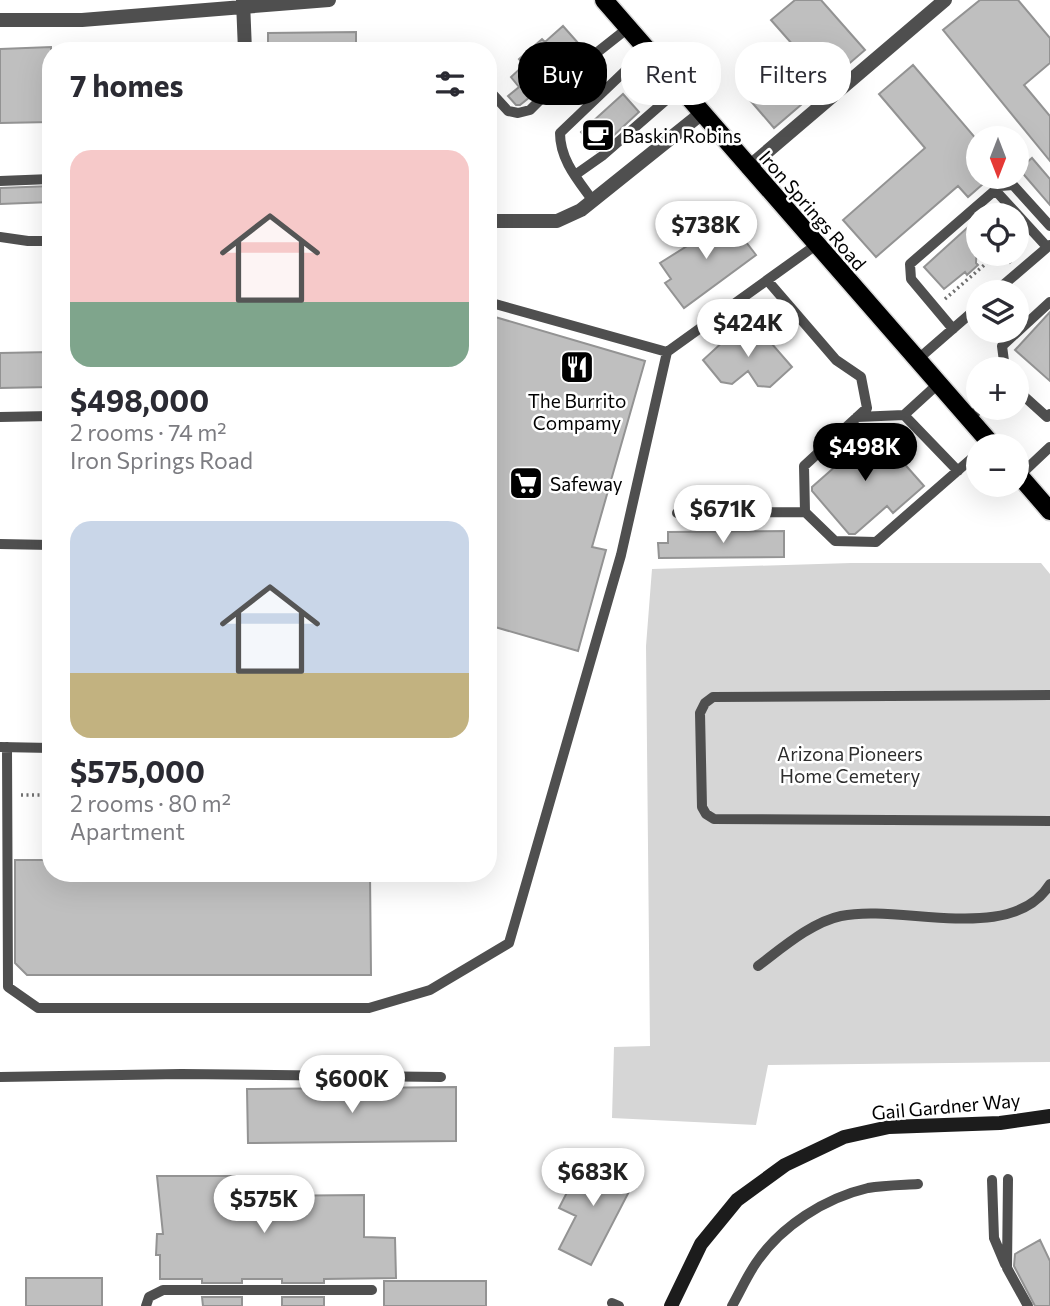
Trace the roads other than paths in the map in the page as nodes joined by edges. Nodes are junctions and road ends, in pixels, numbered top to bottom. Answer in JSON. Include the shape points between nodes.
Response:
{"nodes":[{"id":1,"x":329,"y":0,"type":"edge"},
{"id":2,"x":604,"y":0,"type":"edge"},
{"id":3,"x":945,"y":0,"type":"edge"},
{"id":4,"x":243,"y":4,"type":"edge"},
{"id":5,"x":197,"y":6,"type":"edge"},
{"id":6,"x":0,"y":20,"type":"edge"},
{"id":7,"x":628,"y":28,"type":"junction"},
{"id":8,"x":245,"y":42,"type":"edge"},
{"id":9,"x":640,"y":42,"type":"edge"},
{"id":10,"x":621,"y":75,"type":"edge"},
{"id":11,"x":497,"y":99,"type":"edge"},
{"id":12,"x":661,"y":105,"type":"edge"},
{"id":13,"x":695,"y":105,"type":"edge"},
{"id":14,"x":702,"y":113,"type":"junction"},
{"id":15,"x":748,"y":169,"type":"junction"},
{"id":16,"x":575,"y":175,"type":"junction"},
{"id":17,"x":42,"y":179,"type":"edge"},
{"id":18,"x":0,"y":181,"type":"edge"},
{"id":19,"x":995,"y":190,"type":"junction"},
{"id":20,"x":593,"y":201,"type":"junction"},
{"id":21,"x":497,"y":221,"type":"edge"},
{"id":22,"x":1050,"y":226,"type":"edge"},
{"id":23,"x":0,"y":237,"type":"edge"},
{"id":24,"x":42,"y":241,"type":"edge"},
{"id":25,"x":816,"y":245,"type":"junction"},
{"id":26,"x":1049,"y":246,"type":"edge"},
{"id":27,"x":767,"y":279,"type":"junction"},
{"id":28,"x":1009,"y":280,"type":"edge"},
{"id":29,"x":1050,"y":302,"type":"edge"},
{"id":30,"x":497,"y":305,"type":"edge"},
{"id":31,"x":966,"y":318,"type":"edge"},
{"id":32,"x":953,"y":329,"type":"junction"},
{"id":33,"x":667,"y":352,"type":"junction"},
{"id":34,"x":1003,"y":357,"type":"edge"},
{"id":35,"x":917,"y":360,"type":"junction"},
{"id":36,"x":938,"y":384,"type":"junction"},
{"id":37,"x":1029,"y":400,"type":"edge"},
{"id":38,"x":966,"y":407,"type":"edge"},
{"id":39,"x":904,"y":415,"type":"junction"},
{"id":40,"x":0,"y":416,"type":"edge"},
{"id":41,"x":42,"y":416,"type":"edge"},
{"id":42,"x":857,"y":417,"type":"junction"},
{"id":43,"x":1049,"y":418,"type":"edge"},
{"id":44,"x":1050,"y":447,"type":"edge"},
{"id":45,"x":966,"y":464,"type":"edge"},
{"id":46,"x":1029,"y":465,"type":"edge"},
{"id":47,"x":958,"y":471,"type":"junction"},
{"id":48,"x":1029,"y":485,"type":"edge"},
{"id":49,"x":1044,"y":500,"type":"edge"},
{"id":50,"x":805,"y":512,"type":"junction"},
{"id":51,"x":677,"y":513,"type":"dead end"},
{"id":52,"x":0,"y":544,"type":"edge"},
{"id":53,"x":42,"y":545,"type":"edge"},
{"id":54,"x":1050,"y":695,"type":"edge"},
{"id":55,"x":3,"y":747,"type":"edge"},
{"id":56,"x":42,"y":748,"type":"edge"},
{"id":57,"x":1050,"y":821,"type":"edge"},
{"id":58,"x":1050,"y":884,"type":"edge"},
{"id":59,"x":758,"y":966,"type":"dead end"},
{"id":60,"x":0,"y":1077,"type":"edge"},
{"id":61,"x":441,"y":1077,"type":"dead end"},
{"id":62,"x":1050,"y":1116,"type":"edge"},
{"id":63,"x":1008,"y":1179,"type":"dead end"},
{"id":64,"x":992,"y":1180,"type":"dead end"},
{"id":65,"x":918,"y":1184,"type":"dead end"},
{"id":66,"x":1007,"y":1268,"type":"junction"},
{"id":67,"x":372,"y":1290,"type":"dead end"},
{"id":68,"x":146,"y":1306,"type":"edge"},
{"id":69,"x":671,"y":1306,"type":"edge"},
{"id":70,"x":732,"y":1306,"type":"edge"},
{"id":71,"x":1028,"y":1306,"type":"edge"}],
"edges":[{"from":1,"to":4,"type":"street"},
{"from":2,"to":7,"type":"main road","name":"Iron Springs Road"},
{"from":3,"to":15,"type":"street"},
{"from":4,"to":5,"type":"street"},
{"from":4,"to":8,"type":"street"},
{"from":5,"to":6,"type":"street","via":[[82,20]]},
{"from":7,"to":9,"type":"main road","name":"Iron Springs Road"},
{"from":7,"to":11,"type":"lane","via":[[530,110],[508,111]]},
{"from":10,"to":16,"type":"lane","via":[[560,133],[560,147]]},
{"from":12,"to":16,"type":"lane"},
{"from":13,"to":14,"type":"main road","name":"Iron Springs Road"},
{"from":14,"to":15,"type":"main road","name":"Iron Springs Road"},
{"from":14,"to":20,"type":"street"},
{"from":15,"to":25,"type":"main road","name":"Iron Springs Road"},
{"from":16,"to":20,"type":"lane"},
{"from":17,"to":18,"type":"lane"},
{"from":19,"to":22,"type":"lane","via":[[1013,185]]},
{"from":19,"to":26,"type":"lane"},
{"from":19,"to":32,"type":"lane","via":[[909,264],[911,279]]},
{"from":20,"to":21,"type":"street","via":[[557,221]]},
{"from":23,"to":24,"type":"lane"},
{"from":25,"to":27,"type":"lane"},
{"from":25,"to":35,"type":"main road","name":"Iron Springs Road"},
{"from":26,"to":28,"type":"lane"},
{"from":27,"to":33,"type":"lane"},
{"from":27,"to":42,"type":"lane","via":[[836,360],[861,377],[867,408]]},
{"from":29,"to":34,"type":"lane","via":[[1002,346]]},
{"from":30,"to":33,"type":"lane"},
{"from":31,"to":32,"type":"lane"},
{"from":32,"to":35,"type":"lane"},
{"from":33,"to":55,"type":"lane","via":[[621,555],[509,943],[429,990],[369,1008],[38,1008],[8,987]]},
{"from":35,"to":36,"type":"main road","name":"Iron Springs Road"},
{"from":36,"to":38,"type":"main road","name":"Iron Springs Road"},
{"from":36,"to":39,"type":"lane"},
{"from":37,"to":43,"type":"lane"},
{"from":39,"to":42,"type":"lane"},
{"from":39,"to":47,"type":"lane"},
{"from":40,"to":41,"type":"lane"},
{"from":42,"to":50,"type":"lane","via":[[804,466]]},
{"from":44,"to":46,"type":"lane"},
{"from":45,"to":47,"type":"lane"},
{"from":47,"to":50,"type":"lane","via":[[876,542],[835,541]]},
{"from":48,"to":49,"type":"main road"},
{"from":50,"to":51,"type":"lane"},
{"from":52,"to":53,"type":"lane"},
{"from":54,"to":57,"type":"lane","via":[[713,697],[700,713],[702,807],[714,819]]},
{"from":55,"to":56,"type":"lane"},
{"from":58,"to":59,"type":"lane","via":[[1043,896],[1016,912],[983,919],[878,912],[839,916],[802,934]]},
{"from":60,"to":61,"type":"lane"},
{"from":62,"to":69,"type":"street","name":"Gail Gardner Way","via":[[1000,1123],[889,1127],[844,1137],[785,1165],[737,1200],[701,1244]]},
{"from":63,"to":66,"type":"lane"},
{"from":64,"to":66,"type":"lane","via":[[994,1238]]},
{"from":65,"to":70,"type":"lane","via":[[869,1188],[802,1217],[757,1262]]},
{"from":66,"to":71,"type":"lane"},
{"from":67,"to":68,"type":"lane","via":[[163,1290],[149,1297]]}]}
